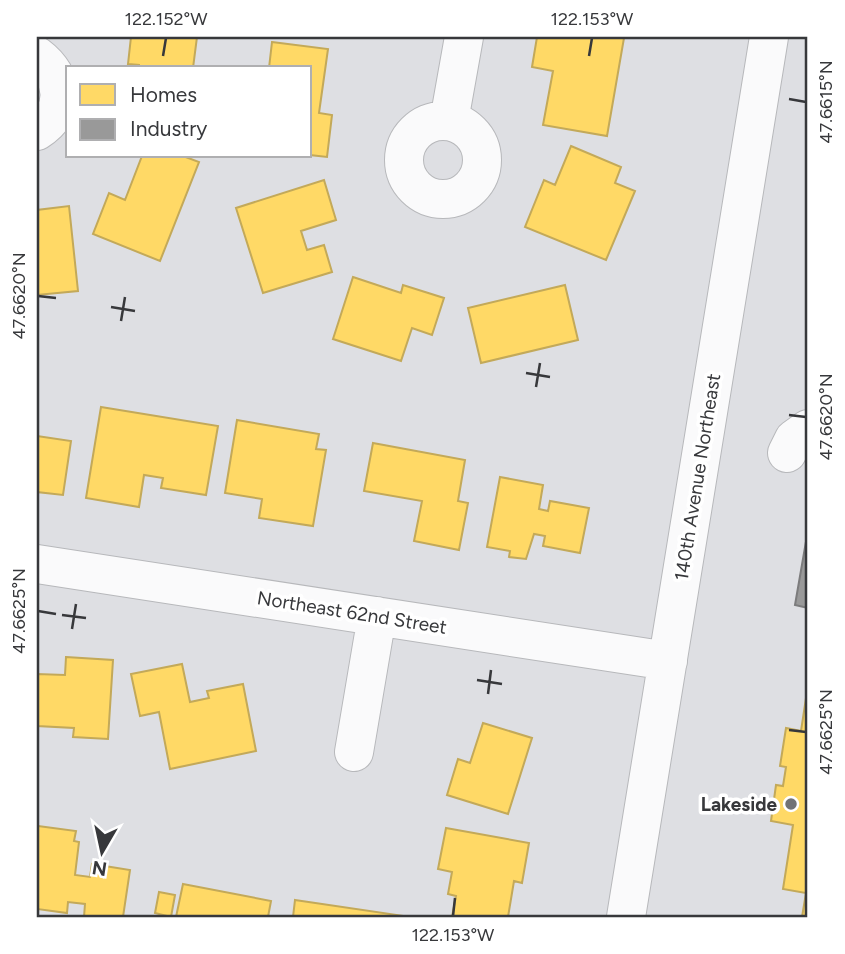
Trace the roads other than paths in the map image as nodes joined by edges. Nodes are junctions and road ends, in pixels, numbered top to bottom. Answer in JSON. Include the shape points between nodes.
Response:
{"nodes":[{"id":1,"x":464,"y":37,"type":"edge"},
{"id":2,"x":769,"y":37,"type":"edge"},
{"id":3,"x":37,"y":56,"type":"edge"},
{"id":4,"x":450,"y":121,"type":"dead end"},
{"id":5,"x":37,"y":131,"type":"edge"},
{"id":6,"x":37,"y":564,"type":"edge"},
{"id":7,"x":377,"y":616,"type":"junction"},
{"id":8,"x":668,"y":661,"type":"junction"},
{"id":9,"x":354,"y":752,"type":"dead end"},
{"id":10,"x":626,"y":917,"type":"edge"}],
"edges":[{"from":1,"to":4,"type":"street"},
{"from":2,"to":8,"type":"street","name":"140th Avenue Northeast"},
{"from":3,"to":5,"type":"street","via":[[48,64],[60,92],[51,120]]},
{"from":6,"to":7,"type":"street","name":"Northeast 62nd Street"},
{"from":7,"to":8,"type":"street","name":"Northeast 62nd Street"},
{"from":7,"to":9,"type":"street"},
{"from":8,"to":10,"type":"street","name":"140th Avenue Northeast"}]}
